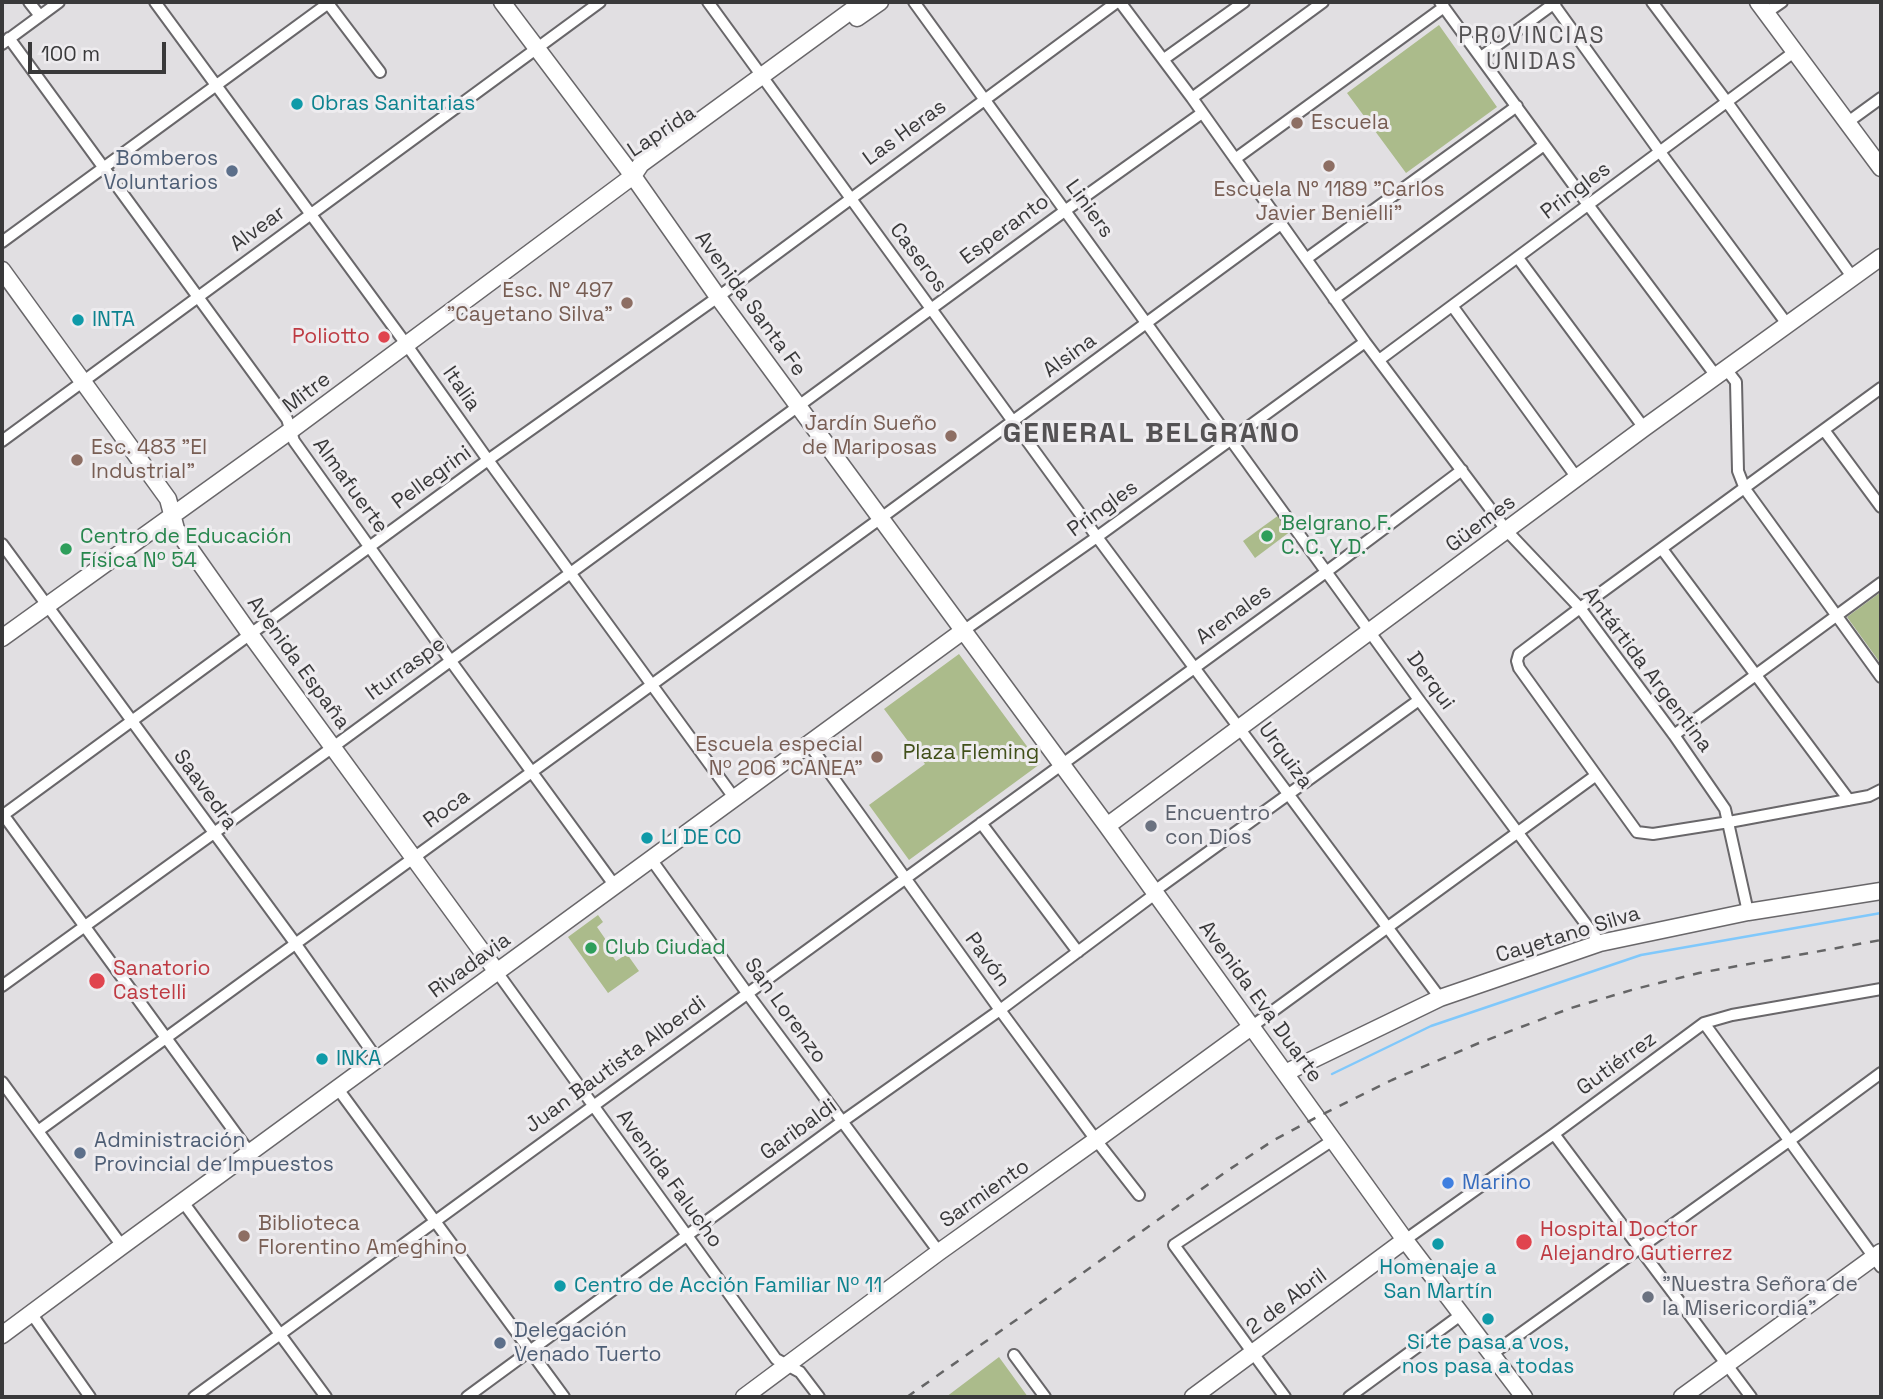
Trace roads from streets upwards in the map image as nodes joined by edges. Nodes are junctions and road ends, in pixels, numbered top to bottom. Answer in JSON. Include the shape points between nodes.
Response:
{"nodes":[{"id":1,"x":29,"y":2,"type":"edge"},
{"id":2,"x":59,"y":2,"type":"edge"},
{"id":3,"x":155,"y":2,"type":"edge"},
{"id":4,"x":328,"y":2,"type":"edge"},
{"id":5,"x":502,"y":2,"type":"edge"},
{"id":6,"x":600,"y":2,"type":"edge"},
{"id":7,"x":708,"y":2,"type":"edge"},
{"id":8,"x":863,"y":2,"type":"edge"},
{"id":9,"x":880,"y":2,"type":"edge"},
{"id":10,"x":914,"y":2,"type":"edge"},
{"id":11,"x":1119,"y":2,"type":"edge"},
{"id":12,"x":1323,"y":2,"type":"edge"},
{"id":13,"x":1554,"y":2,"type":"edge"},
{"id":14,"x":1652,"y":2,"type":"edge"},
{"id":15,"x":1782,"y":2,"type":"edge"},
{"id":16,"x":1236,"y":4,"type":"edge"},
{"id":17,"x":1442,"y":4,"type":"edge"},
{"id":18,"x":1762,"y":7,"type":"edge"},
{"id":19,"x":40,"y":16,"type":"junction"},
{"id":20,"x":6,"y":41,"type":"edge"},
{"id":21,"x":536,"y":48,"type":"junction"},
{"id":22,"x":1794,"y":52,"type":"junction"},
{"id":23,"x":1480,"y":57,"type":"junction"},
{"id":24,"x":1164,"y":60,"type":"junction"},
{"id":25,"x":380,"y":72,"type":"dead end"},
{"id":26,"x":765,"y":80,"type":"junction"},
{"id":27,"x":216,"y":85,"type":"junction"},
{"id":28,"x":1192,"y":98,"type":"junction"},
{"id":29,"x":1881,"y":98,"type":"edge"},
{"id":30,"x":985,"y":99,"type":"junction"},
{"id":31,"x":1727,"y":102,"type":"junction"},
{"id":32,"x":1517,"y":106,"type":"junction"},
{"id":33,"x":1202,"y":113,"type":"junction"},
{"id":34,"x":1848,"y":122,"type":"junction"},
{"id":35,"x":1545,"y":145,"type":"junction"},
{"id":36,"x":1660,"y":152,"type":"junction"},
{"id":37,"x":1235,"y":159,"type":"junction"},
{"id":38,"x":105,"y":167,"type":"junction"},
{"id":39,"x":1881,"y":168,"type":"edge"},
{"id":40,"x":633,"y":176,"type":"junction"},
{"id":41,"x":850,"y":198,"type":"junction"},
{"id":42,"x":1589,"y":206,"type":"junction"},
{"id":43,"x":1066,"y":210,"type":"junction"},
{"id":44,"x":310,"y":215,"type":"junction"},
{"id":45,"x":1281,"y":224,"type":"junction"},
{"id":46,"x":2,"y":242,"type":"edge"},
{"id":47,"x":1881,"y":257,"type":"edge"},
{"id":48,"x":1518,"y":258,"type":"junction"},
{"id":49,"x":1306,"y":260,"type":"junction"},
{"id":50,"x":2,"y":270,"type":"edge"},
{"id":51,"x":1853,"y":278,"type":"junction"},
{"id":52,"x":198,"y":296,"type":"junction"},
{"id":53,"x":718,"y":297,"type":"junction"},
{"id":54,"x":1334,"y":299,"type":"junction"},
{"id":55,"x":1453,"y":307,"type":"junction"},
{"id":56,"x":932,"y":308,"type":"junction"},
{"id":57,"x":1147,"y":323,"type":"junction"},
{"id":58,"x":1787,"y":324,"type":"junction"},
{"id":59,"x":1365,"y":342,"type":"junction"},
{"id":60,"x":406,"y":344,"type":"junction"},
{"id":61,"x":1379,"y":360,"type":"junction"},
{"id":62,"x":1721,"y":373,"type":"junction"},
{"id":63,"x":83,"y":381,"type":"junction"},
{"id":64,"x":1881,"y":388,"type":"edge"},
{"id":65,"x":799,"y":407,"type":"junction"},
{"id":66,"x":1013,"y":421,"type":"junction"},
{"id":67,"x":1644,"y":428,"type":"junction"},
{"id":68,"x":1824,"y":430,"type":"junction"},
{"id":69,"x":290,"y":431,"type":"junction"},
{"id":70,"x":2,"y":441,"type":"edge"},
{"id":71,"x":1231,"y":441,"type":"junction"},
{"id":72,"x":488,"y":460,"type":"junction"},
{"id":73,"x":1462,"y":470,"type":"junction"},
{"id":74,"x":1577,"y":478,"type":"junction"},
{"id":75,"x":1745,"y":489,"type":"junction"},
{"id":76,"x":1881,"y":507,"type":"edge"},
{"id":77,"x":172,"y":515,"type":"junction"},
{"id":78,"x":881,"y":518,"type":"junction"},
{"id":79,"x":1507,"y":531,"type":"junction"},
{"id":80,"x":1097,"y":537,"type":"junction"},
{"id":81,"x":2,"y":544,"type":"edge"},
{"id":82,"x":370,"y":547,"type":"junction"},
{"id":83,"x":1662,"y":549,"type":"junction"},
{"id":84,"x":1326,"y":572,"type":"junction"},
{"id":85,"x":570,"y":573,"type":"junction"},
{"id":86,"x":1881,"y":583,"type":"edge"},
{"id":87,"x":47,"y":606,"type":"junction"},
{"id":88,"x":1580,"y":608,"type":"junction"},
{"id":89,"x":1837,"y":616,"type":"junction"},
{"id":90,"x":963,"y":631,"type":"junction"},
{"id":91,"x":1370,"y":632,"type":"junction"},
{"id":92,"x":250,"y":634,"type":"junction"},
{"id":93,"x":2,"y":638,"type":"edge"},
{"id":94,"x":450,"y":660,"type":"junction"},
{"id":95,"x":1194,"y":667,"type":"junction"},
{"id":96,"x":1756,"y":675,"type":"junction"},
{"id":97,"x":1881,"y":677,"type":"edge"},
{"id":98,"x":652,"y":684,"type":"junction"},
{"id":99,"x":1419,"y":699,"type":"junction"},
{"id":100,"x":131,"y":722,"type":"junction"},
{"id":101,"x":1240,"y":728,"type":"junction"},
{"id":102,"x":1674,"y":736,"type":"junction"},
{"id":103,"x":809,"y":744,"type":"junction"},
{"id":104,"x":333,"y":747,"type":"junction"},
{"id":105,"x":1061,"y":764,"type":"junction"},
{"id":106,"x":531,"y":771,"type":"junction"},
{"id":107,"x":1595,"y":776,"type":"junction"},
{"id":108,"x":1881,"y":790,"type":"edge"},
{"id":109,"x":1288,"y":794,"type":"junction"},
{"id":110,"x":735,"y":799,"type":"junction"},
{"id":111,"x":1849,"y":800,"type":"junction"},
{"id":112,"x":2,"y":814,"type":"edge"},
{"id":113,"x":981,"y":822,"type":"junction"},
{"id":114,"x":1729,"y":822,"type":"junction"},
{"id":115,"x":1107,"y":826,"type":"junction"},
{"id":116,"x":1517,"y":832,"type":"junction"},
{"id":117,"x":213,"y":833,"type":"junction"},
{"id":118,"x":414,"y":857,"type":"junction"},
{"id":119,"x":651,"y":859,"type":"junction"},
{"id":120,"x":904,"y":878,"type":"junction"},
{"id":121,"x":615,"y":886,"type":"junction"},
{"id":122,"x":1881,"y":891,"type":"edge"},
{"id":123,"x":1154,"y":893,"type":"junction"},
{"id":124,"x":1748,"y":912,"type":"junction"},
{"id":125,"x":84,"y":928,"type":"junction"},
{"id":126,"x":1387,"y":929,"type":"junction"},
{"id":127,"x":295,"y":943,"type":"junction"},
{"id":128,"x":1600,"y":943,"type":"junction"},
{"id":129,"x":1078,"y":952,"type":"junction"},
{"id":130,"x":497,"y":972,"type":"junction"},
{"id":131,"x":2,"y":986,"type":"edge"},
{"id":132,"x":1881,"y":989,"type":"edge"},
{"id":133,"x":747,"y":993,"type":"junction"},
{"id":134,"x":1440,"y":999,"type":"junction"},
{"id":135,"x":1000,"y":1010,"type":"junction"},
{"id":136,"x":1704,"y":1023,"type":"junction"},
{"id":137,"x":1251,"y":1027,"type":"junction"},
{"id":138,"x":166,"y":1039,"type":"junction"},
{"id":139,"x":377,"y":1059,"type":"junction"},
{"id":140,"x":1285,"y":1073,"type":"junction"},
{"id":141,"x":1881,"y":1073,"type":"edge"},
{"id":142,"x":2,"y":1082,"type":"edge"},
{"id":143,"x":338,"y":1088,"type":"junction"},
{"id":144,"x":593,"y":1107,"type":"junction"},
{"id":145,"x":843,"y":1121,"type":"junction"},
{"id":146,"x":38,"y":1131,"type":"junction"},
{"id":147,"x":1554,"y":1134,"type":"junction"},
{"id":148,"x":1096,"y":1140,"type":"junction"},
{"id":149,"x":1333,"y":1140,"type":"junction"},
{"id":150,"x":1789,"y":1141,"type":"junction"},
{"id":151,"x":250,"y":1153,"type":"junction"},
{"id":152,"x":1139,"y":1195,"type":"dead end"},
{"id":153,"x":183,"y":1202,"type":"junction"},
{"id":154,"x":435,"y":1221,"type":"junction"},
{"id":155,"x":687,"y":1237,"type":"junction"},
{"id":156,"x":1405,"y":1240,"type":"junction"},
{"id":157,"x":122,"y":1246,"type":"junction"},
{"id":158,"x":1640,"y":1247,"type":"junction"},
{"id":159,"x":939,"y":1252,"type":"junction"},
{"id":160,"x":1879,"y":1258,"type":"edge"},
{"id":161,"x":31,"y":1313,"type":"junction"},
{"id":162,"x":1462,"y":1314,"type":"junction"},
{"id":163,"x":2,"y":1335,"type":"edge"},
{"id":164,"x":280,"y":1336,"type":"junction"},
{"id":165,"x":531,"y":1351,"type":"junction"},
{"id":166,"x":1252,"y":1354,"type":"junction"},
{"id":167,"x":1492,"y":1354,"type":"junction"},
{"id":168,"x":1014,"y":1355,"type":"dead end"},
{"id":169,"x":1727,"y":1365,"type":"junction"},
{"id":170,"x":788,"y":1366,"type":"junction"},
{"id":171,"x":90,"y":1397,"type":"edge"},
{"id":172,"x":194,"y":1397,"type":"edge"},
{"id":173,"x":326,"y":1397,"type":"edge"},
{"id":174,"x":467,"y":1397,"type":"edge"},
{"id":175,"x":564,"y":1397,"type":"edge"},
{"id":176,"x":744,"y":1397,"type":"edge"},
{"id":177,"x":819,"y":1397,"type":"edge"},
{"id":178,"x":1045,"y":1397,"type":"edge"},
{"id":179,"x":1193,"y":1397,"type":"edge"},
{"id":180,"x":1285,"y":1397,"type":"edge"},
{"id":181,"x":1349,"y":1397,"type":"edge"},
{"id":182,"x":1524,"y":1397,"type":"edge"},
{"id":183,"x":1682,"y":1397,"type":"edge"},
{"id":184,"x":1751,"y":1397,"type":"edge"}],
"edges":[{"from":1,"to":19,"type":"street"},
{"from":2,"to":19,"type":"street"},
{"from":3,"to":27,"type":"street","name":"Italia"},
{"from":4,"to":25,"type":"street"},
{"from":4,"to":27,"type":"street"},
{"from":5,"to":21,"type":"street","name":"Avenida Santa Fe"},
{"from":6,"to":21,"type":"street","name":"Alvear"},
{"from":7,"to":26,"type":"street","name":"Caseros"},
{"from":8,"to":26,"type":"street","name":"Laprida"},
{"from":9,"to":26,"type":"street","name":"Laprida"},
{"from":10,"to":30,"type":"street","name":"Liniers"},
{"from":11,"to":24,"type":"street","name":"Antártida Argentina"},
{"from":11,"to":30,"type":"street","name":"Las Heras"},
{"from":12,"to":28,"type":"street"},
{"from":13,"to":23,"type":"street"},
{"from":13,"to":36,"type":"street"},
{"from":14,"to":31,"type":"street"},
{"from":15,"to":18,"type":"street"},
{"from":16,"to":24,"type":"street"},
{"from":17,"to":23,"type":"street"},
{"from":17,"to":37,"type":"street"},
{"from":18,"to":22,"type":"street"},
{"from":19,"to":20,"type":"street"},
{"from":20,"to":38,"type":"street","name":"Almafuerte"},
{"from":21,"to":40,"type":"street","name":"Avenida Santa Fe"},
{"from":21,"to":44,"type":"street","name":"Alvear"},
{"from":22,"to":31,"type":"street","name":"Pringles"},
{"from":22,"to":34,"type":"street"},
{"from":23,"to":32,"type":"street"},
{"from":24,"to":28,"type":"street","name":"Antártida Argentina"},
{"from":26,"to":40,"type":"street","name":"Laprida","via":[[640,164]]},
{"from":26,"to":41,"type":"street","name":"Caseros"},
{"from":27,"to":38,"type":"street"},
{"from":27,"to":44,"type":"street","name":"Italia"},
{"from":28,"to":33,"type":"street","name":"Antártida Argentina"},
{"from":29,"to":34,"type":"street"},
{"from":30,"to":41,"type":"street","name":"Las Heras"},
{"from":30,"to":43,"type":"street","name":"Liniers"},
{"from":31,"to":36,"type":"street","name":"Pringles"},
{"from":31,"to":51,"type":"street"},
{"from":32,"to":35,"type":"street"},
{"from":32,"to":49,"type":"street"},
{"from":33,"to":37,"type":"street","name":"Antártida Argentina"},
{"from":33,"to":43,"type":"street","name":"Esperanto"},
{"from":34,"to":39,"type":"street"},
{"from":35,"to":42,"type":"street"},
{"from":35,"to":54,"type":"street"},
{"from":36,"to":42,"type":"street","name":"Pringles"},
{"from":36,"to":58,"type":"street"},
{"from":37,"to":45,"type":"street","name":"Antártida Argentina"},
{"from":38,"to":46,"type":"street"},
{"from":38,"to":52,"type":"street","name":"Almafuerte"},
{"from":40,"to":53,"type":"street","name":"Avenida Santa Fe"},
{"from":40,"to":60,"type":"street","name":"Mitre"},
{"from":41,"to":53,"type":"street","name":"Las Heras"},
{"from":41,"to":56,"type":"street","name":"Caseros"},
{"from":42,"to":48,"type":"street","name":"Pringles"},
{"from":42,"to":62,"type":"street"},
{"from":43,"to":56,"type":"street","name":"Esperanto"},
{"from":43,"to":57,"type":"street","name":"Liniers"},
{"from":44,"to":52,"type":"street","name":"Alvear"},
{"from":44,"to":60,"type":"street","name":"Italia"},
{"from":45,"to":49,"type":"street","name":"Antártida Argentina"},
{"from":45,"to":57,"type":"street","name":"Alsina"},
{"from":47,"to":51,"type":"street","name":"Güemes"},
{"from":48,"to":55,"type":"street","name":"Pringles"},
{"from":48,"to":67,"type":"street"},
{"from":49,"to":54,"type":"street","name":"Antártida Argentina"},
{"from":50,"to":63,"type":"street","name":"Avenida España"},
{"from":51,"to":58,"type":"street","name":"Güemes"},
{"from":52,"to":63,"type":"street","name":"Alvear"},
{"from":52,"to":69,"type":"street","name":"Almafuerte"},
{"from":53,"to":65,"type":"street","name":"Avenida Santa Fe"},
{"from":53,"to":72,"type":"street","name":"Pellegrini"},
{"from":54,"to":59,"type":"street","name":"Antártida Argentina"},
{"from":55,"to":61,"type":"street","name":"Pringles"},
{"from":55,"to":74,"type":"street"},
{"from":56,"to":65,"type":"street","name":"Esperanto"},
{"from":56,"to":66,"type":"street","name":"Caseros"},
{"from":57,"to":66,"type":"street","name":"Alsina"},
{"from":57,"to":71,"type":"street","name":"Liniers"},
{"from":58,"to":62,"type":"street","name":"Güemes"},
{"from":59,"to":61,"type":"street","name":"Antártida Argentina"},
{"from":59,"to":71,"type":"street","name":"Pringles"},
{"from":60,"to":69,"type":"street","name":"Mitre"},
{"from":60,"to":72,"type":"street","name":"Italia"},
{"from":61,"to":73,"type":"street","name":"Antártida Argentina"},
{"from":62,"to":67,"type":"street","name":"Güemes"},
{"from":62,"to":75,"type":"street","via":[[1736,382],[1738,471]]},
{"from":63,"to":70,"type":"street","name":"Alvear"},
{"from":63,"to":77,"type":"street","name":"Avenida España","via":[[169,499]]},
{"from":64,"to":68,"type":"street"},
{"from":65,"to":78,"type":"street","name":"Avenida Santa Fe"},
{"from":65,"to":85,"type":"street","name":"Iturraspe"},
{"from":66,"to":78,"type":"street","name":"Alsina"},
{"from":66,"to":80,"type":"street","name":"Caseros"},
{"from":67,"to":74,"type":"street","name":"Güemes"},
{"from":68,"to":75,"type":"street"},
{"from":68,"to":76,"type":"street"},
{"from":69,"to":77,"type":"street","name":"Mitre"},
{"from":69,"to":82,"type":"street","name":"Almafuerte"},
{"from":71,"to":80,"type":"street","name":"Pringles"},
{"from":71,"to":84,"type":"street","name":"Derqui"},
{"from":72,"to":82,"type":"street","name":"Pellegrini"},
{"from":72,"to":85,"type":"street","name":"Italia"},
{"from":73,"to":79,"type":"street","name":"Antártida Argentina"},
{"from":73,"to":84,"type":"street","name":"Arenales"},
{"from":74,"to":79,"type":"street","name":"Güemes"},
{"from":75,"to":83,"type":"street"},
{"from":75,"to":89,"type":"street"},
{"from":77,"to":87,"type":"street","name":"Mitre"},
{"from":77,"to":92,"type":"street","name":"Avenida España","via":[[176,529]]},
{"from":78,"to":90,"type":"street","name":"Avenida Santa Fe"},
{"from":78,"to":98,"type":"street","name":"Roca"},
{"from":79,"to":88,"type":"street","name":"Antártida Argentina"},
{"from":79,"to":91,"type":"street","name":"Güemes"},
{"from":80,"to":90,"type":"street","name":"Pringles"},
{"from":80,"to":95,"type":"street","name":"Urquiza"},
{"from":81,"to":87,"type":"street","name":"Saavedra"},
{"from":82,"to":92,"type":"street","name":"Pellegrini"},
{"from":82,"to":94,"type":"street","name":"Almafuerte"},
{"from":83,"to":88,"type":"street"},
{"from":83,"to":96,"type":"street"},
{"from":84,"to":91,"type":"street","name":"Derqui"},
{"from":84,"to":95,"type":"street","name":"Arenales"},
{"from":85,"to":94,"type":"street","name":"Iturraspe"},
{"from":85,"to":98,"type":"street","name":"Italia"},
{"from":86,"to":89,"type":"street"},
{"from":87,"to":93,"type":"street","name":"Mitre"},
{"from":87,"to":100,"type":"street","name":"Saavedra"},
{"from":88,"to":102,"type":"street","name":"Antártida Argentina"},
{"from":88,"to":107,"type":"street","via":[[1519,654],[1517,662]]},
{"from":89,"to":96,"type":"street"},
{"from":89,"to":97,"type":"street"},
{"from":90,"to":103,"type":"street","name":"Rivadavia"},
{"from":90,"to":105,"type":"street","name":"Avenida Eva Duarte"},
{"from":91,"to":99,"type":"street","name":"Derqui"},
{"from":91,"to":101,"type":"street","name":"Güemes"},
{"from":92,"to":100,"type":"street","name":"Pellegrini"},
{"from":92,"to":104,"type":"street","name":"Avenida España"},
{"from":94,"to":104,"type":"street","name":"Iturraspe"},
{"from":94,"to":106,"type":"street","name":"Almafuerte"},
{"from":95,"to":101,"type":"street","name":"Urquiza"},
{"from":95,"to":105,"type":"street","name":"Arenales"},
{"from":96,"to":102,"type":"street"},
{"from":96,"to":111,"type":"street"},
{"from":98,"to":106,"type":"street","name":"Roca"},
{"from":98,"to":110,"type":"street","name":"Italia"},
{"from":99,"to":109,"type":"street","name":"Garibaldi"},
{"from":99,"to":116,"type":"street","name":"Derqui"},
{"from":100,"to":112,"type":"street","name":"Pellegrini"},
{"from":100,"to":117,"type":"street","name":"Saavedra"},
{"from":101,"to":109,"type":"street","name":"Urquiza"},
{"from":101,"to":115,"type":"street","name":"Güemes"},
{"from":102,"to":114,"type":"street","name":"Antártida Argentina","via":[[1726,809]]},
{"from":103,"to":110,"type":"street","name":"Rivadavia"},
{"from":103,"to":120,"type":"street","name":"Pavón"},
{"from":104,"to":117,"type":"street","name":"Iturraspe"},
{"from":104,"to":118,"type":"street","name":"Avenida España"},
{"from":105,"to":113,"type":"street","name":"Juan Bautista Alberdi"},
{"from":105,"to":115,"type":"street","name":"Avenida Eva Duarte"},
{"from":106,"to":118,"type":"street","name":"Roca"},
{"from":106,"to":121,"type":"street","name":"Almafuerte"},
{"from":107,"to":114,"type":"street","via":[[1637,832],[1653,834]]},
{"from":107,"to":116,"type":"street"},
{"from":108,"to":111,"type":"street"},
{"from":109,"to":123,"type":"street","name":"Garibaldi"},
{"from":109,"to":126,"type":"street","name":"Urquiza"},
{"from":110,"to":119,"type":"street","name":"Rivadavia"},
{"from":111,"to":114,"type":"street"},
{"from":112,"to":125,"type":"street"},
{"from":113,"to":120,"type":"street","name":"Juan Bautista Alberdi"},
{"from":113,"to":129,"type":"street"},
{"from":114,"to":124,"type":"street","name":"Antártida Argentina"},
{"from":115,"to":123,"type":"street","name":"Avenida Eva Duarte"},
{"from":116,"to":126,"type":"street"},
{"from":116,"to":128,"type":"street","name":"Derqui"},
{"from":117,"to":125,"type":"street","name":"Iturraspe"},
{"from":117,"to":127,"type":"street","name":"Saavedra"},
{"from":118,"to":127,"type":"street","name":"Roca"},
{"from":118,"to":130,"type":"street","name":"Avenida España"},
{"from":119,"to":121,"type":"street","name":"Rivadavia"},
{"from":119,"to":133,"type":"street","name":"San Lorenzo"},
{"from":120,"to":133,"type":"street","name":"Juan Bautista Alberdi"},
{"from":120,"to":135,"type":"street","name":"Pavón"},
{"from":121,"to":130,"type":"street","name":"Rivadavia"},
{"from":122,"to":124,"type":"street","name":"Cayetano Silva"},
{"from":123,"to":129,"type":"street","name":"Garibaldi"},
{"from":123,"to":137,"type":"street","name":"Avenida Eva Duarte"},
{"from":124,"to":128,"type":"street","name":"Cayetano Silva"},
{"from":125,"to":131,"type":"street","name":"Iturraspe"},
{"from":125,"to":138,"type":"street"},
{"from":126,"to":134,"type":"street","name":"Urquiza"},
{"from":126,"to":137,"type":"street"},
{"from":127,"to":138,"type":"street","name":"Roca"},
{"from":127,"to":139,"type":"street","name":"Saavedra"},
{"from":128,"to":134,"type":"street","name":"Cayetano Silva"},
{"from":129,"to":135,"type":"street","name":"Garibaldi"},
{"from":130,"to":139,"type":"street","name":"Rivadavia"},
{"from":130,"to":144,"type":"street","name":"Avenida Falucho"},
{"from":132,"to":136,"type":"street","name":"Gutiérrez"},
{"from":133,"to":144,"type":"street","name":"Juan Bautista Alberdi"},
{"from":133,"to":145,"type":"street","name":"San Lorenzo"},
{"from":134,"to":140,"type":"street","name":"Cayetano Silva"},
{"from":135,"to":145,"type":"street","name":"Garibaldi"},
{"from":135,"to":148,"type":"street","name":"Pavón"},
{"from":136,"to":147,"type":"street","name":"Gutiérrez"},
{"from":136,"to":150,"type":"street"},
{"from":137,"to":140,"type":"street","name":"Avenida Eva Duarte"},
{"from":137,"to":148,"type":"street","name":"Sarmiento"},
{"from":138,"to":146,"type":"street","name":"Roca"},
{"from":138,"to":151,"type":"street"},
{"from":139,"to":143,"type":"street","name":"Rivadavia"},
{"from":140,"to":149,"type":"street","name":"Avenida Eva Duarte"},
{"from":141,"to":150,"type":"street"},
{"from":142,"to":146,"type":"street"},
{"from":143,"to":151,"type":"street","name":"Rivadavia"},
{"from":143,"to":154,"type":"street"},
{"from":144,"to":154,"type":"street","name":"Juan Bautista Alberdi"},
{"from":144,"to":155,"type":"street","name":"Avenida Falucho"},
{"from":145,"to":155,"type":"street","name":"Garibaldi"},
{"from":145,"to":159,"type":"street","name":"San Lorenzo"},
{"from":146,"to":157,"type":"street"},
{"from":147,"to":156,"type":"street","name":"Gutiérrez"},
{"from":147,"to":158,"type":"street"},
{"from":148,"to":152,"type":"street","name":"Pavón"},
{"from":148,"to":159,"type":"street","name":"Sarmiento"},
{"from":149,"to":156,"type":"street","name":"Avenida Eva Duarte"},
{"from":149,"to":166,"type":"street","via":[[1174,1245]]},
{"from":150,"to":158,"type":"street"},
{"from":150,"to":160,"type":"street"},
{"from":151,"to":153,"type":"street","name":"Rivadavia"},
{"from":153,"to":157,"type":"street","name":"Rivadavia"},
{"from":153,"to":164,"type":"street"},
{"from":154,"to":164,"type":"street","name":"Juan Bautista Alberdi"},
{"from":154,"to":165,"type":"street"},
{"from":155,"to":165,"type":"street","name":"Garibaldi"},
{"from":155,"to":170,"type":"street","name":"Avenida Falucho","via":[[776,1359]]},
{"from":156,"to":162,"type":"street","name":"Avenida Eva Duarte"},
{"from":156,"to":166,"type":"street","name":"2 de Abril"},
{"from":157,"to":161,"type":"street","name":"Rivadavia"},
{"from":158,"to":167,"type":"street"},
{"from":158,"to":169,"type":"street"},
{"from":159,"to":170,"type":"street","name":"Sarmiento"},
{"from":160,"to":169,"type":"street"},
{"from":161,"to":163,"type":"street","name":"Rivadavia"},
{"from":161,"to":171,"type":"street"},
{"from":162,"to":167,"type":"street","name":"Avenida Eva Duarte"},
{"from":162,"to":181,"type":"street"},
{"from":164,"to":172,"type":"street","name":"Juan Bautista Alberdi"},
{"from":164,"to":173,"type":"street"},
{"from":165,"to":174,"type":"street","name":"Garibaldi"},
{"from":165,"to":175,"type":"street"},
{"from":166,"to":179,"type":"street","name":"2 de Abril"},
{"from":166,"to":180,"type":"street"},
{"from":167,"to":182,"type":"street","name":"Avenida Eva Duarte"},
{"from":168,"to":178,"type":"street"},
{"from":169,"to":183,"type":"street"},
{"from":169,"to":184,"type":"street"},
{"from":170,"to":176,"type":"street","name":"Sarmiento"},
{"from":170,"to":177,"type":"street","name":"Avenida Falucho","via":[[800,1372]]}]}
